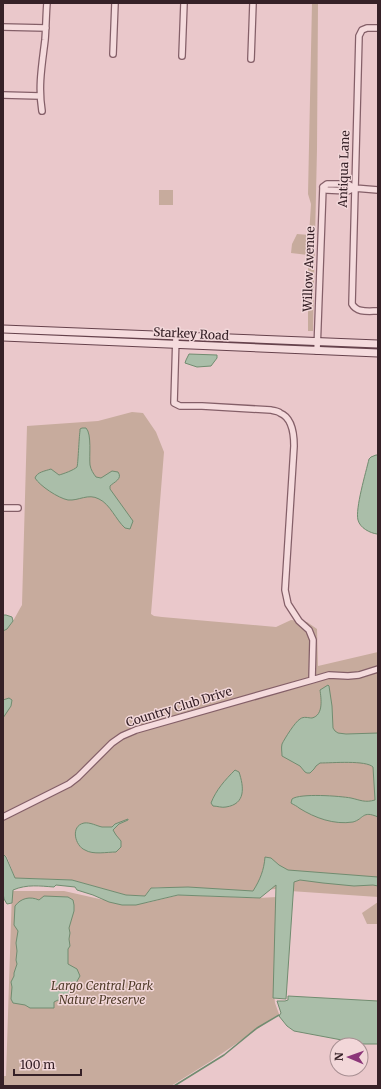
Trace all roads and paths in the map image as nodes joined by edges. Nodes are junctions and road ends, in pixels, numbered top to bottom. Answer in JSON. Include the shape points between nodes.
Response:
{"nodes":[{"id":1,"x":47,"y":3,"type":"edge"},
{"id":2,"x":115,"y":3,"type":"edge"},
{"id":3,"x":184,"y":3,"type":"edge"},
{"id":4,"x":253,"y":3,"type":"edge"},
{"id":5,"x":3,"y":27,"type":"edge"},
{"id":6,"x":46,"y":28,"type":"junction"},
{"id":7,"x":378,"y":28,"type":"edge"},
{"id":8,"x":113,"y":54,"type":"dead end"},
{"id":9,"x":182,"y":56,"type":"dead end"},
{"id":10,"x":251,"y":59,"type":"dead end"},
{"id":11,"x":3,"y":95,"type":"edge"},
{"id":12,"x":40,"y":96,"type":"junction"},
{"id":13,"x":42,"y":111,"type":"dead end"},
{"id":14,"x":354,"y":188,"type":"junction"},
{"id":15,"x":378,"y":190,"type":"edge"},
{"id":16,"x":378,"y":312,"type":"edge"},
{"id":17,"x":3,"y":329,"type":"edge"},
{"id":18,"x":176,"y":336,"type":"junction"},
{"id":19,"x":3,"y":337,"type":"edge"},
{"id":20,"x":317,"y":342,"type":"junction"},
{"id":21,"x":378,"y":344,"type":"edge"},
{"id":22,"x":176,"y":345,"type":"junction"},
{"id":23,"x":317,"y":351,"type":"junction"},
{"id":24,"x":378,"y":353,"type":"edge"},
{"id":25,"x":3,"y":508,"type":"edge"},
{"id":26,"x":18,"y":508,"type":"dead end"},
{"id":27,"x":378,"y":669,"type":"edge"},
{"id":28,"x":312,"y":680,"type":"junction"},
{"id":29,"x":3,"y":817,"type":"edge"}],
"edges":[{"from":1,"to":6,"type":"street"},
{"from":2,"to":8,"type":"street"},
{"from":3,"to":9,"type":"street"},
{"from":4,"to":10,"type":"street"},
{"from":5,"to":6,"type":"street"},
{"from":6,"to":12,"type":"street"},
{"from":7,"to":14,"type":"street","name":"Antiqua Lane","via":[[362,30],[359,36]]},
{"from":11,"to":12,"type":"street"},
{"from":12,"to":13,"type":"street"},
{"from":14,"to":15,"type":"street"},
{"from":14,"to":16,"type":"street","name":"Antiqua Lane","via":[[352,304],[354,309],[360,311]]},
{"from":14,"to":20,"type":"street","name":"Willow Avenue","via":[[348,191],[327,190],[323,187]]},
{"from":17,"to":18,"type":"main road","name":"Starkey Road"},
{"from":18,"to":20,"type":"main road","name":"Starkey Road"},
{"from":18,"to":22,"type":"street"},
{"from":19,"to":22,"type":"main road","name":"Starkey Road"},
{"from":20,"to":21,"type":"main road","name":"Starkey Road"},
{"from":20,"to":23,"type":"street","name":"Willow Avenue"},
{"from":22,"to":23,"type":"main road","name":"Starkey Road"},
{"from":22,"to":28,"type":"street","via":[[174,402],[180,406],[271,410],[282,413],[290,422],[294,433],[294,446],[285,590],[288,604],[299,621],[309,630],[313,640]]},
{"from":23,"to":24,"type":"main road","name":"Starkey Road"},
{"from":25,"to":26,"type":"street"},
{"from":27,"to":28,"type":"street","name":"Country Club Drive","via":[[359,675],[330,675]]},
{"from":28,"to":29,"type":"street","name":"Country Club Drive","via":[[122,736],[69,784]]}]}
